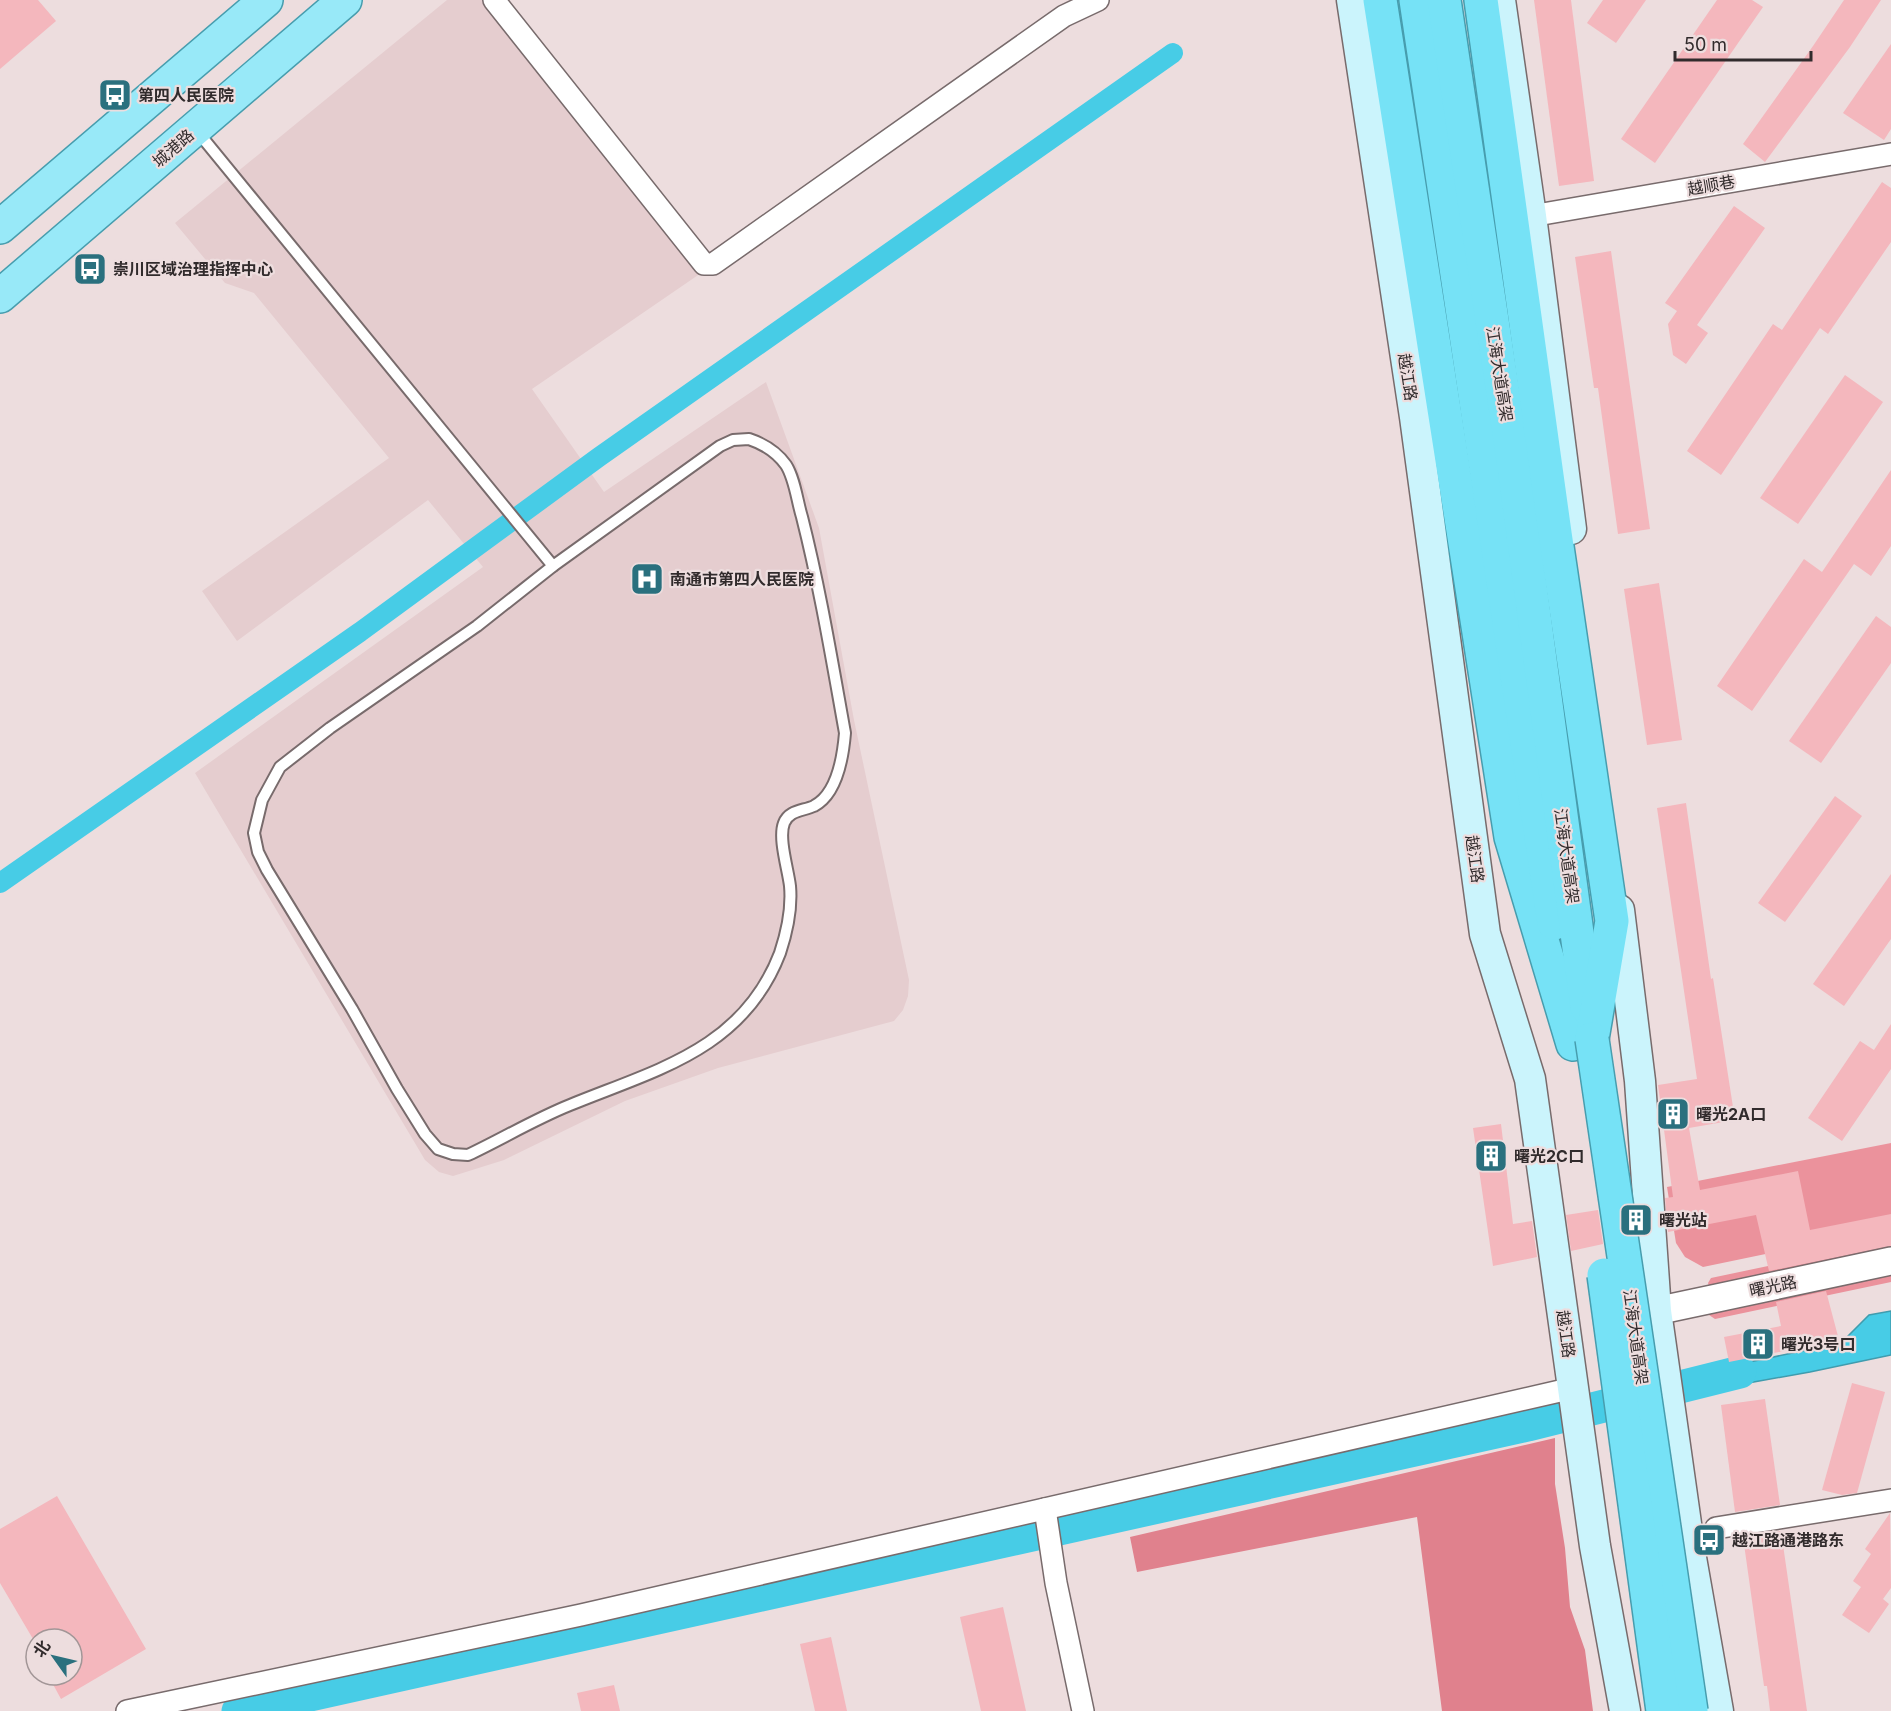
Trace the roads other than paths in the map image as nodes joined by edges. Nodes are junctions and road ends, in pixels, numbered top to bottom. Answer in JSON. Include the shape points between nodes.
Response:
{"nodes":[{"id":1,"x":266,"y":0,"type":"edge"},
{"id":2,"x":345,"y":0,"type":"edge"},
{"id":3,"x":494,"y":0,"type":"edge"},
{"id":4,"x":1098,"y":0,"type":"edge"},
{"id":5,"x":1352,"y":0,"type":"edge"},
{"id":6,"x":1380,"y":0,"type":"edge"},
{"id":7,"x":1416,"y":0,"type":"edge"},
{"id":8,"x":1444,"y":0,"type":"edge"},
{"id":9,"x":1481,"y":0,"type":"edge"},
{"id":10,"x":1500,"y":0,"type":"edge"},
{"id":11,"x":195,"y":128,"type":"junction"},
{"id":12,"x":1891,"y":154,"type":"edge"},
{"id":13,"x":1531,"y":216,"type":"junction"},
{"id":14,"x":0,"y":227,"type":"edge"},
{"id":15,"x":0,"y":296,"type":"edge"},
{"id":16,"x":553,"y":566,"type":"junction"},
{"id":17,"x":1582,"y":1041,"type":"junction"},
{"id":18,"x":1891,"y":1261,"type":"edge"},
{"id":19,"x":1656,"y":1311,"type":"junction"},
{"id":20,"x":1573,"y":1388,"type":"junction"},
{"id":21,"x":1891,"y":1500,"type":"edge"},
{"id":22,"x":1045,"y":1509,"type":"junction"},
{"id":23,"x":1716,"y":1528,"type":"dead end"},
{"id":24,"x":127,"y":1711,"type":"edge"},
{"id":25,"x":1083,"y":1711,"type":"edge"},
{"id":26,"x":1625,"y":1711,"type":"edge"},
{"id":27,"x":1663,"y":1711,"type":"edge"},
{"id":28,"x":1691,"y":1711,"type":"edge"},
{"id":29,"x":1718,"y":1711,"type":"edge"}],
"edges":[{"from":1,"to":14,"type":"main road"},
{"from":2,"to":11,"type":"main road","name":"城港路"},
{"from":3,"to":4,"type":"street","via":[[704,264],[713,264],[1064,16]]},
{"from":5,"to":20,"type":"main road","name":"越江路","via":[[1485,934],[1530,1079]]},
{"from":6,"to":17,"type":"highway","via":[[1511,837]]},
{"from":7,"to":17,"type":"highway","name":"江海大道高架"},
{"from":8,"to":17,"type":"highway","name":"江海大道高架","via":[[1513,460]]},
{"from":9,"to":17,"type":"highway","via":[[1612,921]]},
{"from":10,"to":13,"type":"main road"},
{"from":11,"to":15,"type":"main road","name":"城港路"},
{"from":11,"to":16,"type":"lane"},
{"from":12,"to":13,"type":"street","name":"越顺巷"},
{"from":13,"to":19,"type":"main road","via":[[1640,1081]]},
{"from":16,"to":16,"type":"lane","via":[[477,626],[294,754],[270,783],[254,833],[267,870],[397,1089],[425,1134],[438,1149],[453,1154],[468,1155],[567,1106],[673,1064],[719,1036],[742,1013],[763,986],[779,953],[789,918],[784,823],[791,813],[815,805],[827,794],[844,750],[845,733],[832,665],[792,480],[787,466],[764,444],[749,439],[720,446]]},
{"from":17,"to":27,"type":"highway","name":"江海大道高架","bridge":true},
{"from":17,"to":28,"type":"highway","name":"江海大道高架","bridge":true},
{"from":18,"to":19,"type":"street","name":"曙光路"},
{"from":19,"to":29,"type":"main road","via":[[1690,1552]]},
{"from":20,"to":22,"type":"street"},
{"from":20,"to":26,"type":"main road","name":"越江路","via":[[1595,1546]]},
{"from":21,"to":23,"type":"street"},
{"from":22,"to":24,"type":"street","via":[[581,1615]]},
{"from":22,"to":25,"type":"street"}]}
